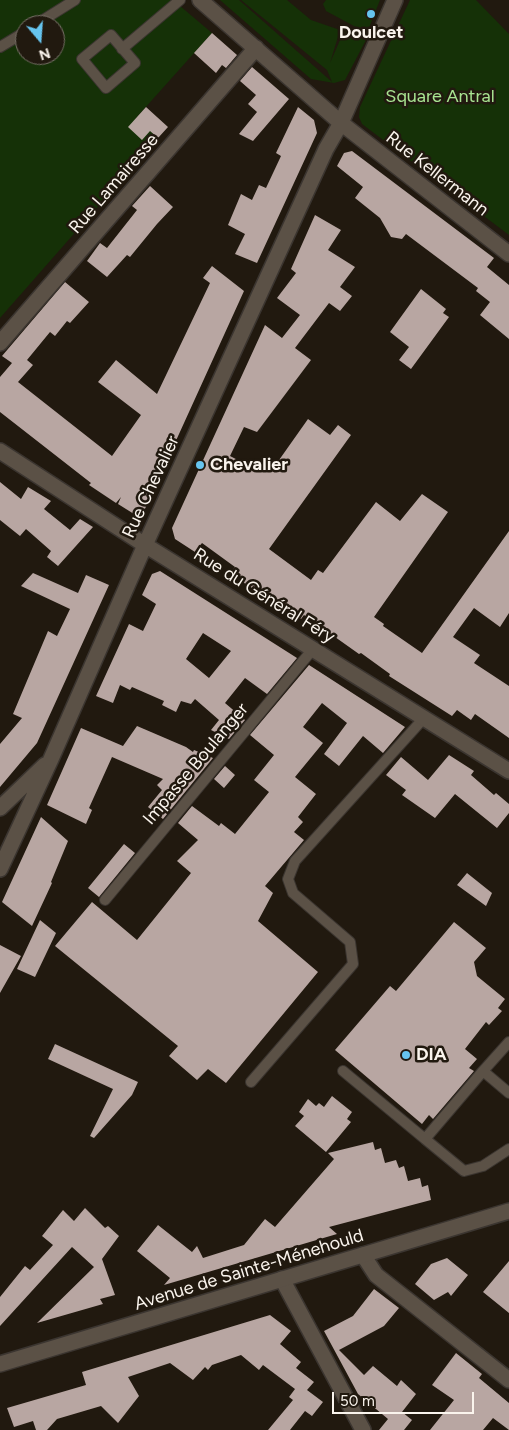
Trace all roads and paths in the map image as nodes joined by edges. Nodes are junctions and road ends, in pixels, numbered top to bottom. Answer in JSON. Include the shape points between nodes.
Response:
{"nodes":[{"id":1,"x":75,"y":0,"type":"edge"},
{"id":2,"x":180,"y":0,"type":"edge"},
{"id":3,"x":200,"y":0,"type":"edge"},
{"id":4,"x":395,"y":0,"type":"edge"},
{"id":5,"x":51,"y":15,"type":"edge"},
{"id":6,"x":15,"y":38,"type":"edge"},
{"id":7,"x":0,"y":47,"type":"edge"},
{"id":8,"x":256,"y":48,"type":"junction"},
{"id":9,"x":122,"y":49,"type":"junction"},
{"id":10,"x":341,"y":123,"type":"junction"},
{"id":11,"x":509,"y":254,"type":"edge"},
{"id":12,"x":0,"y":343,"type":"edge"},
{"id":13,"x":0,"y":451,"type":"edge"},
{"id":14,"x":145,"y":545,"type":"junction"},
{"id":15,"x":312,"y":649,"type":"junction"},
{"id":16,"x":424,"y":718,"type":"junction"},
{"id":17,"x":51,"y":759,"type":"junction"},
{"id":18,"x":509,"y":771,"type":"edge"},
{"id":19,"x":0,"y":808,"type":"edge"},
{"id":20,"x":0,"y":869,"type":"edge"},
{"id":21,"x":105,"y":900,"type":"dead end"},
{"id":22,"x":509,"y":1042,"type":"edge"},
{"id":23,"x":343,"y":1071,"type":"dead end"},
{"id":24,"x":483,"y":1071,"type":"junction"},
{"id":25,"x":251,"y":1082,"type":"dead end"},
{"id":26,"x":509,"y":1093,"type":"edge"},
{"id":27,"x":424,"y":1139,"type":"junction"},
{"id":28,"x":509,"y":1149,"type":"edge"},
{"id":29,"x":509,"y":1211,"type":"edge"},
{"id":30,"x":362,"y":1255,"type":"junction"},
{"id":31,"x":282,"y":1279,"type":"junction"},
{"id":32,"x":0,"y":1364,"type":"edge"},
{"id":33,"x":509,"y":1380,"type":"edge"},
{"id":34,"x":363,"y":1430,"type":"edge"}],
"edges":[{"from":1,"to":5,"type":"lane"},
{"from":2,"to":9,"type":"lane"},
{"from":3,"to":8,"type":"street","name":"Rue Kellermann"},
{"from":4,"to":10,"type":"street","name":"Rue Chevalier"},
{"from":6,"to":7,"type":"lane"},
{"from":8,"to":10,"type":"street","name":"Rue Kellermann"},
{"from":8,"to":12,"type":"street","name":"Rue Lamairesse"},
{"from":9,"to":9,"type":"lane","via":[[135,63],[106,88],[82,59],[111,35]]},
{"from":10,"to":11,"type":"street","name":"Rue Kellermann"},
{"from":10,"to":14,"type":"street","name":"Rue Chevalier","via":[[326,149]]},
{"from":13,"to":14,"type":"street","name":"Rue du Général Féry"},
{"from":14,"to":15,"type":"street","name":"Rue du Général Féry"},
{"from":14,"to":17,"type":"street","name":"Rue Chevalier"},
{"from":15,"to":16,"type":"street","name":"Rue du Général Féry"},
{"from":15,"to":21,"type":"lane","name":"Impasse Boulanger"},
{"from":16,"to":18,"type":"street","name":"Rue du Général Féry"},
{"from":16,"to":25,"type":"lane","via":[[296,861],[288,879],[293,893],[350,942],[353,964]]},
{"from":17,"to":19,"type":"street"},
{"from":17,"to":20,"type":"street","name":"Rue Chevalier"},
{"from":22,"to":24,"type":"lane"},
{"from":23,"to":27,"type":"lane"},
{"from":24,"to":26,"type":"lane"},
{"from":24,"to":27,"type":"lane"},
{"from":27,"to":28,"type":"lane","via":[[464,1171],[483,1166]]},
{"from":29,"to":30,"type":"street","name":"Avenue de Sainte-Ménehould"},
{"from":30,"to":31,"type":"street","name":"Avenue de Sainte-Ménehould"},
{"from":30,"to":33,"type":"street","via":[[376,1275]]},
{"from":31,"to":32,"type":"street","name":"Avenue de Sainte-Ménehould"},
{"from":31,"to":34,"type":"street"}]}
